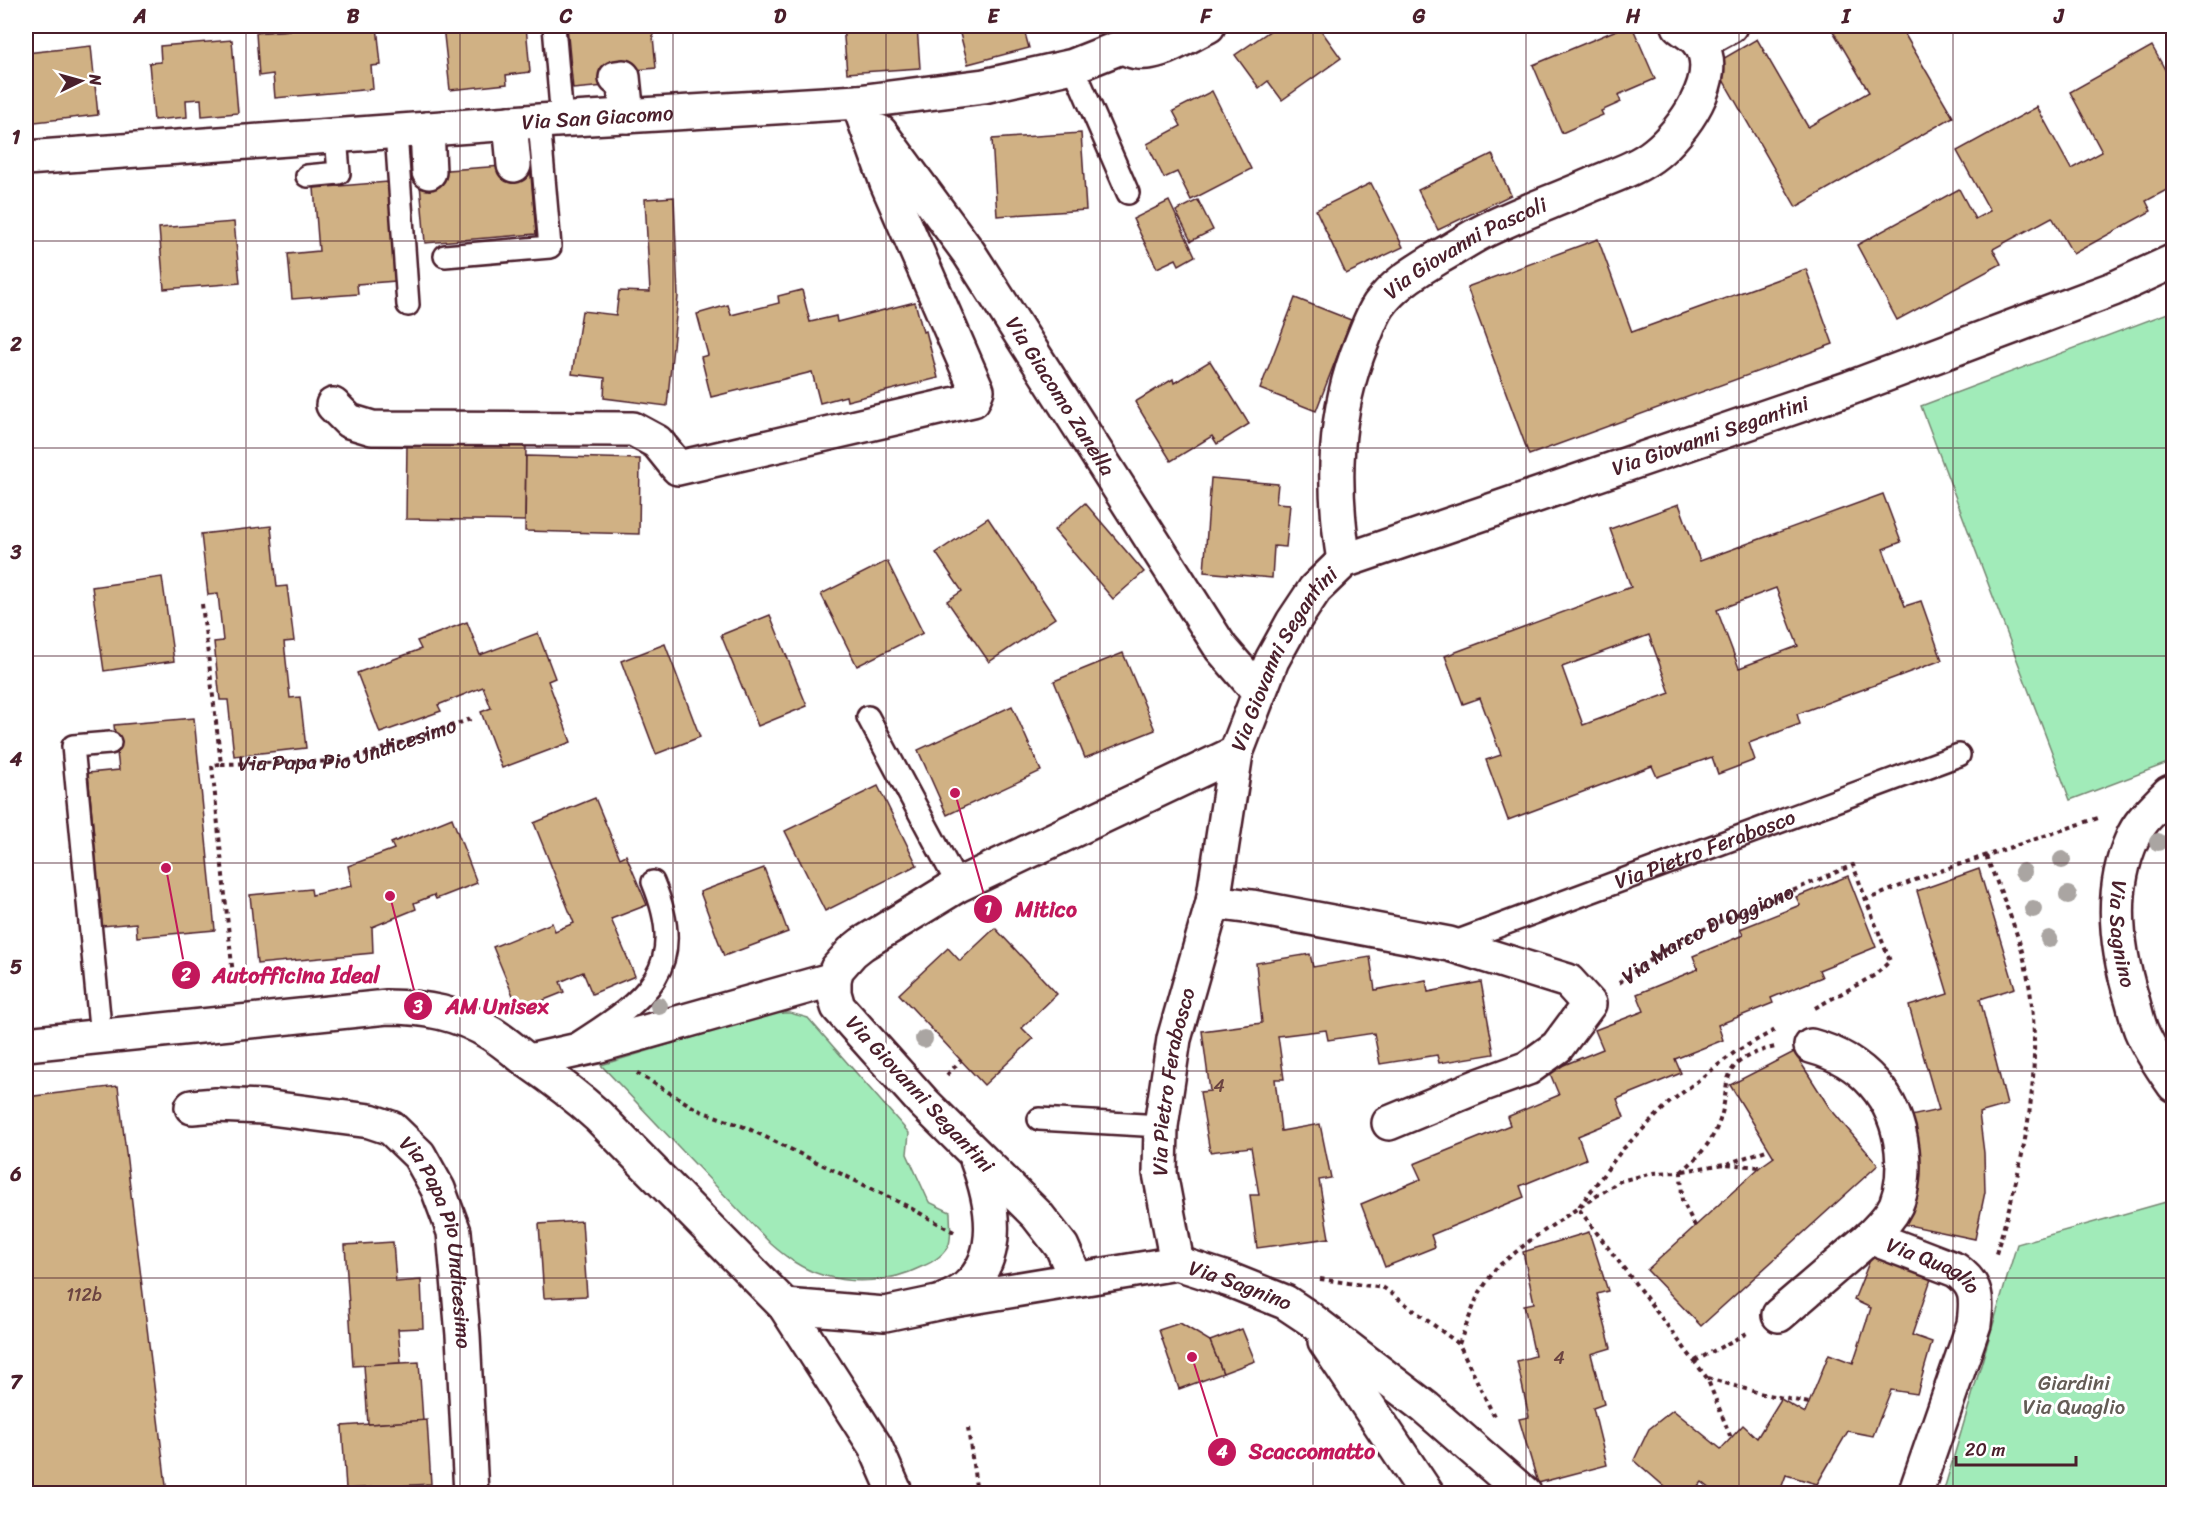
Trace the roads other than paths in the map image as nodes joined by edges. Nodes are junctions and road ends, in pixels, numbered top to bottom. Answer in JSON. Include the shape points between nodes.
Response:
{"nodes":[{"id":1,"x":554,"y":26,"type":"edge"},
{"id":2,"x":1157,"y":26,"type":"edge"},
{"id":3,"x":1208,"y":26,"type":"edge"},
{"id":4,"x":1730,"y":26,"type":"edge"},
{"id":5,"x":1689,"y":34,"type":"edge"},
{"id":6,"x":1121,"y":47,"type":"junction"},
{"id":7,"x":1073,"y":66,"type":"junction"},
{"id":8,"x":615,"y":78,"type":"dead end"},
{"id":9,"x":858,"y":102,"type":"junction"},
{"id":10,"x":627,"y":116,"type":"junction"},
{"id":11,"x":537,"y":122,"type":"junction"},
{"id":12,"x":412,"y":131,"type":"junction"},
{"id":13,"x":336,"y":136,"type":"junction"},
{"id":14,"x":26,"y":158,"type":"edge"},
{"id":15,"x":514,"y":165,"type":"dead end"},
{"id":16,"x":429,"y":172,"type":"dead end"},
{"id":17,"x":307,"y":176,"type":"dead end"},
{"id":18,"x":1128,"y":193,"type":"dead end"},
{"id":19,"x":445,"y":256,"type":"dead end"},
{"id":20,"x":2174,"y":261,"type":"edge"},
{"id":21,"x":408,"y":304,"type":"dead end"},
{"id":22,"x":333,"y":405,"type":"dead end"},
{"id":23,"x":1344,"y":561,"type":"junction"},
{"id":24,"x":1259,"y":692,"type":"junction"},
{"id":25,"x":868,"y":717,"type":"dead end"},
{"id":26,"x":110,"y":743,"type":"dead end"},
{"id":27,"x":1236,"y":753,"type":"junction"},
{"id":28,"x":1959,"y":755,"type":"dead end"},
{"id":29,"x":2174,"y":791,"type":"edge"},
{"id":30,"x":653,"y":882,"type":"dead end"},
{"id":31,"x":958,"y":885,"type":"junction"},
{"id":32,"x":1213,"y":902,"type":"junction"},
{"id":33,"x":1449,"y":944,"type":"junction"},
{"id":34,"x":834,"y":979,"type":"junction"},
{"id":35,"x":101,"y":1037,"type":"junction"},
{"id":36,"x":26,"y":1044,"type":"edge"},
{"id":37,"x":1811,"y":1046,"type":"road end"},
{"id":38,"x":562,"y":1053,"type":"junction"},
{"id":39,"x":529,"y":1061,"type":"junction"},
{"id":40,"x":2174,"y":1085,"type":"edge"},
{"id":41,"x":192,"y":1107,"type":"dead end"},
{"id":42,"x":1038,"y":1119,"type":"dead end"},
{"id":43,"x":1389,"y":1123,"type":"dead end"},
{"id":44,"x":1161,"y":1126,"type":"junction"},
{"id":45,"x":975,"y":1156,"type":"junction"},
{"id":46,"x":1870,"y":1237,"type":"junction"},
{"id":47,"x":1177,"y":1263,"type":"junction"},
{"id":48,"x":1076,"y":1279,"type":"junction"},
{"id":49,"x":942,"y":1302,"type":"junction"},
{"id":50,"x":785,"y":1306,"type":"junction"},
{"id":51,"x":1297,"y":1310,"type":"junction"},
{"id":52,"x":1779,"y":1315,"type":"road end"},
{"id":53,"x":471,"y":1494,"type":"edge"},
{"id":54,"x":896,"y":1494,"type":"edge"},
{"id":55,"x":1427,"y":1494,"type":"edge"},
{"id":56,"x":1525,"y":1494,"type":"edge"},
{"id":57,"x":1915,"y":1494,"type":"edge"}],
"edges":[{"from":1,"to":11,"type":"lane"},
{"from":2,"to":6,"type":"street","name":"Via San Giacomo"},
{"from":3,"to":6,"type":"street","via":[[1157,50],[1138,54]]},
{"from":4,"to":5,"type":"street"},
{"from":5,"to":23,"type":"street","name":"Via Giovanni Pascoli","via":[[1706,61],[1706,81],[1694,107],[1656,153],[1629,169],[1482,232],[1413,273],[1378,306],[1355,360],[1337,436],[1337,519]]},
{"from":6,"to":7,"type":"street","name":"Via San Giacomo"},
{"from":7,"to":9,"type":"street","name":"Via San Giacomo","via":[[984,86]]},
{"from":7,"to":18,"type":"lane"},
{"from":8,"to":10,"type":"street","via":[[623,77]]},
{"from":9,"to":10,"type":"street","name":"Via San Giacomo"},
{"from":9,"to":22,"type":"street","via":[[887,183],[977,390],[973,400],[678,468],[657,442],[633,429],[372,428],[349,421]]},
{"from":9,"to":24,"type":"street","name":"Via Giacomo Zanella","via":[[969,253],[1221,648]]},
{"from":10,"to":11,"type":"street","name":"Via San Giacomo"},
{"from":11,"to":12,"type":"street","name":"Via San Giacomo"},
{"from":11,"to":15,"type":"street"},
{"from":11,"to":19,"type":"lane","via":[[550,247]]},
{"from":12,"to":13,"type":"street","name":"Via San Giacomo"},
{"from":12,"to":16,"type":"street"},
{"from":12,"to":21,"type":"lane"},
{"from":13,"to":14,"type":"street","name":"Via San Giacomo"},
{"from":13,"to":17,"type":"lane","via":[[339,173]]},
{"from":20,"to":23,"type":"street","name":"Via Giovanni Segantini","via":[[2113,289],[1850,388]]},
{"from":23,"to":24,"type":"street","name":"Via Giovanni Segantini","via":[[1316,589],[1293,622]]},
{"from":24,"to":27,"type":"street","name":"Via Giovanni Segantini"},
{"from":25,"to":31,"type":"lane"},
{"from":26,"to":35,"type":"lane","via":[[73,746]]},
{"from":27,"to":31,"type":"street","name":"Via Giovanni Segantini"},
{"from":27,"to":32,"type":"street","name":"Via Pietro Ferabosco"},
{"from":28,"to":33,"type":"lane","name":"Via Pietro Ferabosco"},
{"from":29,"to":40,"type":"street","name":"Via Sagnino","via":[[2144,819],[2132,837],[2119,875],[2117,934],[2141,1030]]},
{"from":30,"to":38,"type":"lane","via":[[662,902],[667,936],[664,961],[655,981],[631,1007]]},
{"from":31,"to":34,"type":"street","name":"Via Giovanni Segantini","via":[[852,952],[837,969]]},
{"from":32,"to":33,"type":"street"},
{"from":32,"to":44,"type":"street","name":"Via Pietro Ferabosco","via":[[1174,1039]]},
{"from":33,"to":43,"type":"street","via":[[1568,981],[1589,1004],[1557,1047],[1528,1068]]},
{"from":34,"to":38,"type":"street"},
{"from":34,"to":45,"type":"street","name":"Via Giovanni Segantini","via":[[838,1007]]},
{"from":35,"to":36,"type":"street"},
{"from":35,"to":39,"type":"street","via":[[418,1007],[466,1020]]},
{"from":37,"to":46,"type":"street","via":[[1829,1051],[1870,1078],[1887,1099],[1895,1119],[1904,1167],[1901,1188],[1886,1221]]},
{"from":38,"to":39,"type":"street"},
{"from":39,"to":50,"type":"street","via":[[598,1116]]},
{"from":41,"to":53,"type":"street","name":"Via Papa Pio Undicesimo","via":[[263,1107],[370,1121],[391,1128],[419,1155],[438,1189],[454,1232]]},
{"from":42,"to":44,"type":"lane"},
{"from":44,"to":47,"type":"street","name":"Via Pietro Ferabosco","via":[[1160,1173]]},
{"from":45,"to":48,"type":"street","name":"Via Giovanni Segantini","via":[[1037,1215],[1062,1247]]},
{"from":45,"to":49,"type":"street","via":[[991,1203],[989,1247],[983,1267],[966,1288]]},
{"from":46,"to":52,"type":"street","name":"Via Quaglio"},
{"from":46,"to":57,"type":"street","name":"Via Quaglio","via":[[1956,1270],[1974,1290],[1974,1324]]},
{"from":47,"to":48,"type":"street","name":"Via Sagnino"},
{"from":47,"to":51,"type":"street","name":"Via Sagnino","via":[[1230,1280]]},
{"from":48,"to":49,"type":"street","name":"Via Sagnino"},
{"from":49,"to":50,"type":"street","name":"Via Sagnino","via":[[885,1314]]},
{"from":50,"to":54,"type":"street","via":[[875,1446]]},
{"from":51,"to":55,"type":"street"},
{"from":51,"to":56,"type":"street","name":"Via Sagnino","via":[[1426,1408]]}]}
